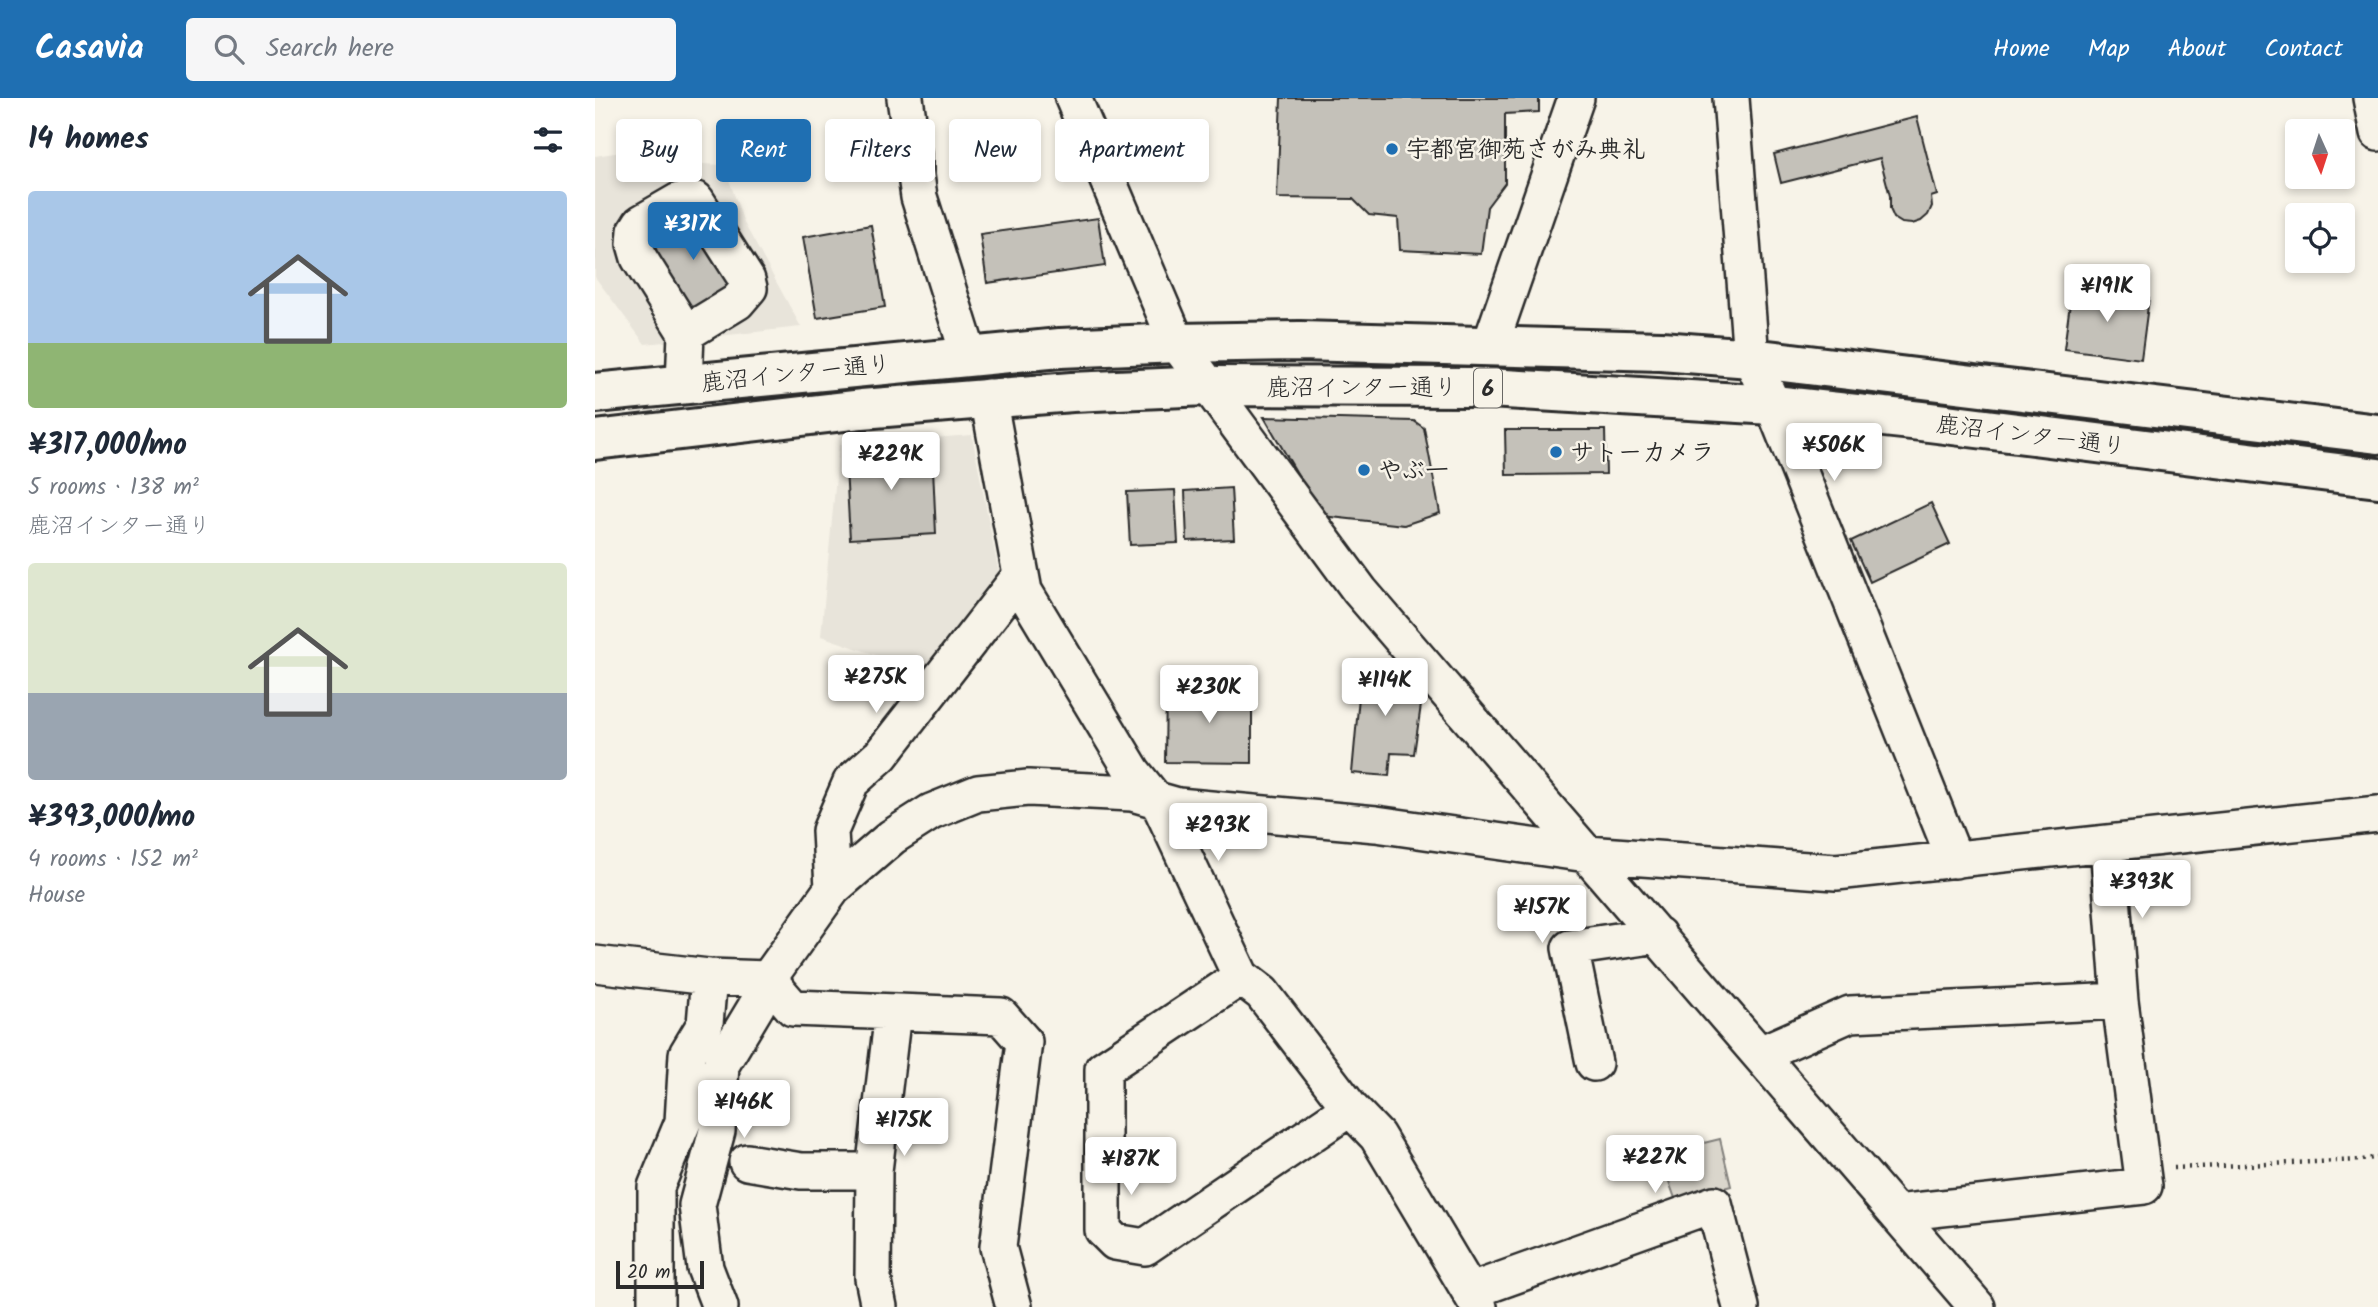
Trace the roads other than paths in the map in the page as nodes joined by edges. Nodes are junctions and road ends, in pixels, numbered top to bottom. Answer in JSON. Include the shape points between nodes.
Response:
{"nodes":[{"id":1,"x":905,"y":98,"type":"edge"},
{"id":2,"x":1073,"y":98,"type":"edge"},
{"id":3,"x":1576,"y":98,"type":"edge"},
{"id":4,"x":1731,"y":98,"type":"edge"},
{"id":5,"x":2371,"y":98,"type":"edge"},
{"id":6,"x":2378,"y":133,"type":"edge"},
{"id":7,"x":686,"y":333,"type":"dead end"},
{"id":8,"x":1177,"y":343,"type":"junction"},
{"id":9,"x":1490,"y":346,"type":"junction"},
{"id":10,"x":969,"y":356,"type":"junction"},
{"id":11,"x":1751,"y":358,"type":"junction"},
{"id":12,"x":684,"y":385,"type":"junction"},
{"id":13,"x":1207,"y":386,"type":"junction"},
{"id":14,"x":595,"y":393,"type":"edge"},
{"id":15,"x":989,"y":397,"type":"junction"},
{"id":16,"x":1773,"y":405,"type":"junction"},
{"id":17,"x":2378,"y":434,"type":"edge"},
{"id":18,"x":595,"y":439,"type":"edge"},
{"id":19,"x":2378,"y":478,"type":"edge"},
{"id":20,"x":1021,"y":575,"type":"junction"},
{"id":21,"x":1155,"y":800,"type":"junction"},
{"id":22,"x":2378,"y":814,"type":"edge"},
{"id":23,"x":2108,"y":844,"type":"junction"},
{"id":24,"x":1587,"y":854,"type":"junction"},
{"id":25,"x":1955,"y":860,"type":"junction"},
{"id":26,"x":833,"y":888,"type":"junction"},
{"id":27,"x":1658,"y":935,"type":"junction"},
{"id":28,"x":595,"y":964,"type":"edge"},
{"id":29,"x":709,"y":977,"type":"junction"},
{"id":30,"x":1241,"y":977,"type":"junction"},
{"id":31,"x":768,"y":979,"type":"junction"},
{"id":32,"x":2120,"y":1001,"type":"junction"},
{"id":33,"x":893,"y":1012,"type":"junction"},
{"id":34,"x":1760,"y":1054,"type":"junction"},
{"id":35,"x":1594,"y":1063,"type":"dead end"},
{"id":36,"x":1350,"y":1108,"type":"junction"},
{"id":37,"x":747,"y":1162,"type":"dead end"},
{"id":38,"x":874,"y":1171,"type":"junction"},
{"id":39,"x":1896,"y":1213,"type":"junction"},
{"id":40,"x":1475,"y":1299,"type":"edge"},
{"id":41,"x":1962,"y":1304,"type":"edge"},
{"id":42,"x":656,"y":1307,"type":"edge"},
{"id":43,"x":720,"y":1307,"type":"edge"},
{"id":44,"x":879,"y":1307,"type":"edge"},
{"id":45,"x":1014,"y":1307,"type":"edge"},
{"id":46,"x":1741,"y":1307,"type":"edge"}],
"edges":[{"from":1,"to":10,"type":"street","via":[[919,197]]},
{"from":2,"to":8,"type":"street"},
{"from":3,"to":9,"type":"street"},
{"from":4,"to":11,"type":"street"},
{"from":5,"to":6,"type":"street"},
{"from":7,"to":12,"type":"street"},
{"from":8,"to":9,"type":"main road","name":"鹿沼インター通り","number":"6"},
{"from":8,"to":10,"type":"main road","name":"鹿沼インター通り","number":"6"},
{"from":8,"to":13,"type":"street"},
{"from":9,"to":11,"type":"main road","name":"鹿沼インター通り","number":"6"},
{"from":10,"to":12,"type":"main road","name":"鹿沼インター通り","number":"6"},
{"from":11,"to":16,"type":"street"},
{"from":11,"to":17,"type":"main road","name":"鹿沼インター通り","number":"6"},
{"from":12,"to":14,"type":"main road","name":"鹿沼インター通り","number":"6"},
{"from":13,"to":15,"type":"main road","name":"鹿沼インター通り","number":"6"},
{"from":13,"to":16,"type":"main road","name":"鹿沼インター通り","number":"6","via":[[1472,387]]},
{"from":13,"to":24,"type":"street","via":[[1360,592]]},
{"from":15,"to":18,"type":"main road","name":"鹿沼インター通り","number":"6"},
{"from":15,"to":20,"type":"street"},
{"from":16,"to":19,"type":"main road","name":"鹿沼インター通り","number":"6"},
{"from":16,"to":25,"type":"street"},
{"from":20,"to":21,"type":"street","via":[[1024,592],[1133,772]]},
{"from":20,"to":26,"type":"street","via":[[881,755],[851,782],[830,831]]},
{"from":21,"to":24,"type":"street","via":[[1376,824]]},
{"from":21,"to":26,"type":"street","via":[[1132,793],[1028,788],[978,793],[931,812],[892,837]]},
{"from":21,"to":30,"type":"street"},
{"from":22,"to":23,"type":"street"},
{"from":23,"to":25,"type":"street"},
{"from":23,"to":32,"type":"street"},
{"from":24,"to":25,"type":"street","via":[[1836,872]]},
{"from":24,"to":27,"type":"street"},
{"from":26,"to":31,"type":"street"},
{"from":27,"to":34,"type":"street"},
{"from":27,"to":35,"type":"street","via":[[1570,948]]},
{"from":28,"to":29,"type":"street"},
{"from":29,"to":31,"type":"street"},
{"from":29,"to":42,"type":"street","via":[[705,1024],[687,1054],[683,1122],[656,1187]]},
{"from":30,"to":36,"type":"street","via":[[1262,993]]},
{"from":30,"to":36,"type":"street","via":[[1103,1069],[1103,1230],[1115,1242],[1145,1247]]},
{"from":31,"to":33,"type":"street","via":[[793,1008]]},
{"from":31,"to":43,"type":"street","via":[[721,1065],[717,1131],[697,1205],[705,1268]]},
{"from":32,"to":34,"type":"street","via":[[1850,1014]]},
{"from":32,"to":39,"type":"street","via":[[2144,1186]]},
{"from":33,"to":38,"type":"street"},
{"from":33,"to":45,"type":"street","via":[[1001,1016],[1024,1042],[998,1247]]},
{"from":34,"to":39,"type":"street"},
{"from":36,"to":40,"type":"street","via":[[1377,1136]]},
{"from":37,"to":38,"type":"street","via":[[801,1171]]},
{"from":38,"to":44,"type":"street","via":[[873,1278]]},
{"from":39,"to":41,"type":"street"},
{"from":40,"to":46,"type":"street","via":[[1714,1204]]}]}
